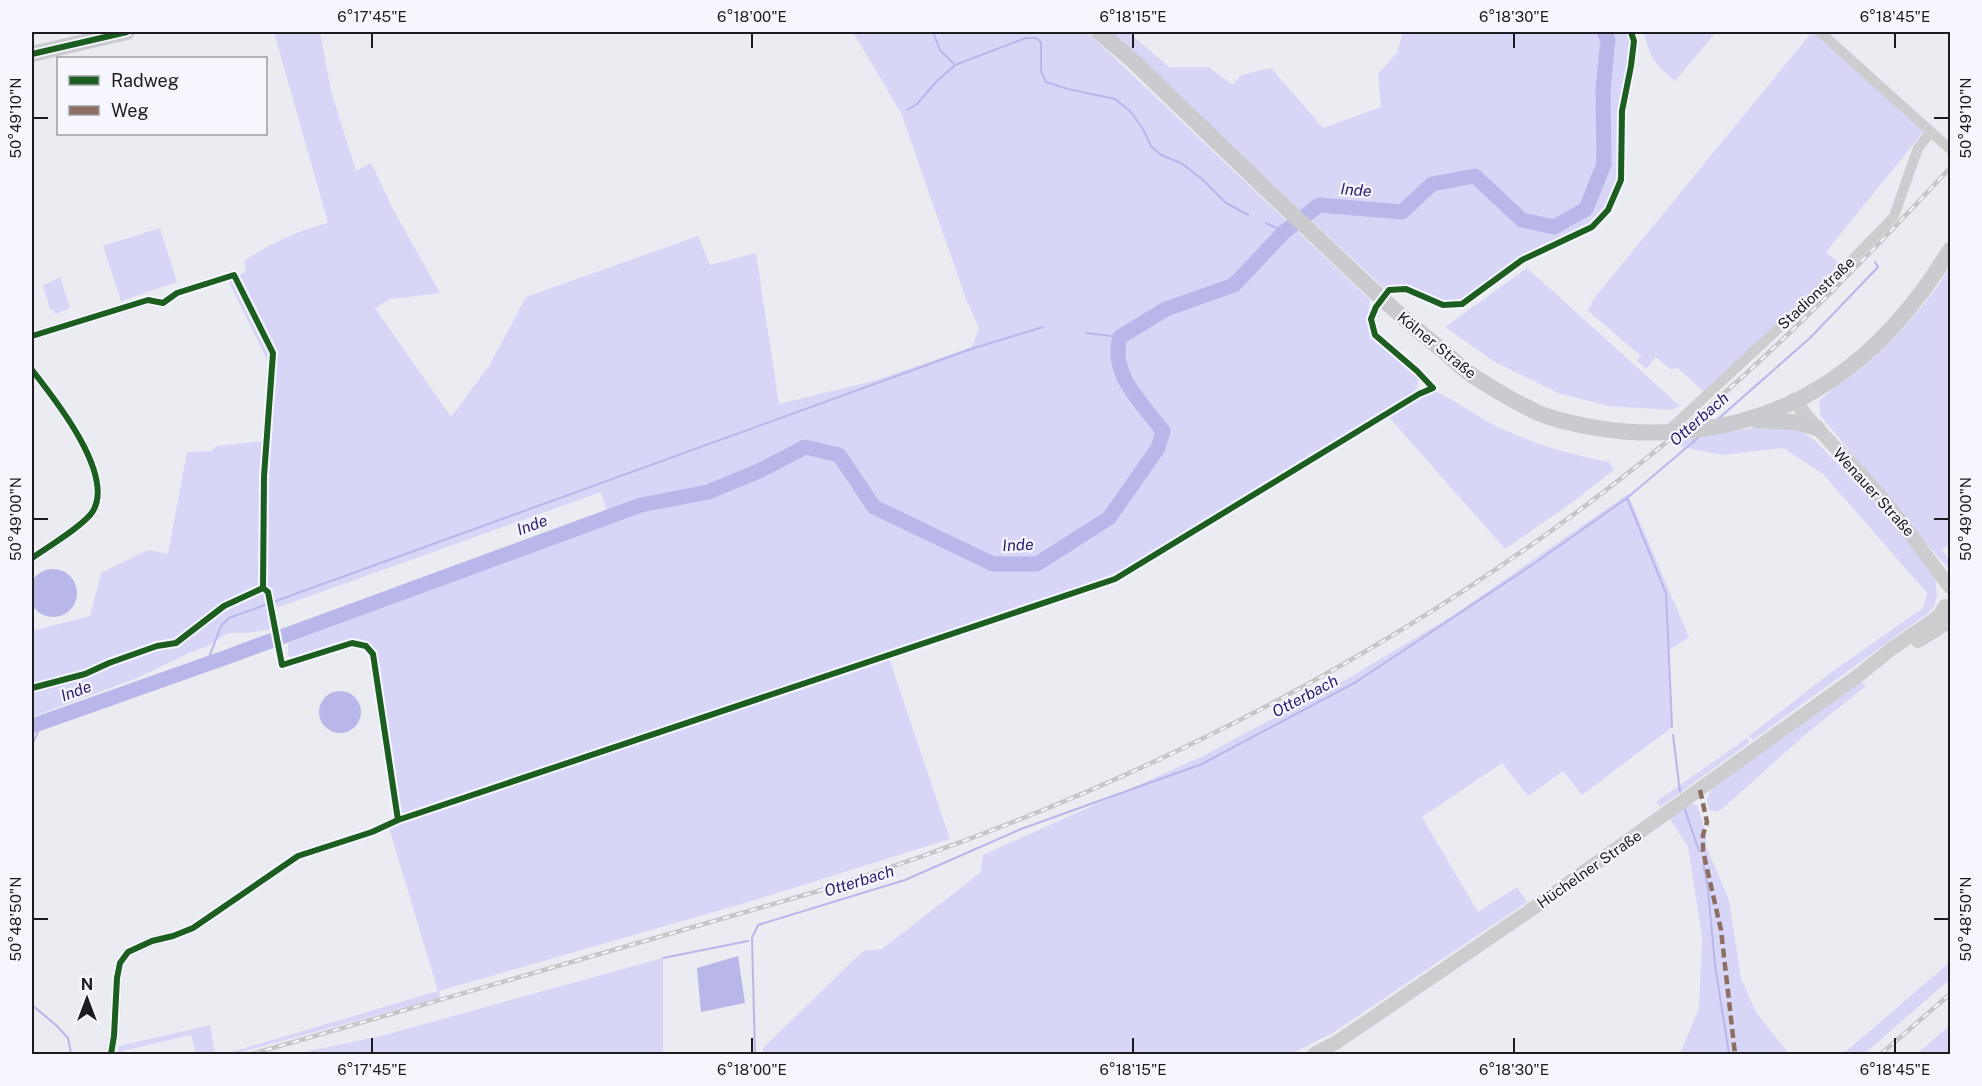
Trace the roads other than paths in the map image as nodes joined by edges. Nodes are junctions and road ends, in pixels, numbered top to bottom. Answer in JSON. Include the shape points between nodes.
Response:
{"nodes":[{"id":1,"x":127,"y":32,"type":"edge"},
{"id":2,"x":1099,"y":32,"type":"edge"},
{"id":3,"x":1820,"y":32,"type":"edge"},
{"id":4,"x":32,"y":54,"type":"edge"},
{"id":5,"x":1930,"y":132,"type":"junction"},
{"id":6,"x":1950,"y":149,"type":"edge"},
{"id":7,"x":1950,"y":250,"type":"edge"},
{"id":8,"x":163,"y":303,"type":"dead end"},
{"id":9,"x":32,"y":336,"type":"edge"},
{"id":10,"x":32,"y":370,"type":"edge"},
{"id":11,"x":1794,"y":400,"type":"junction"},
{"id":12,"x":1746,"y":420,"type":"junction"},
{"id":13,"x":1817,"y":429,"type":"junction"},
{"id":14,"x":1669,"y":430,"type":"dead end"},
{"id":15,"x":32,"y":558,"type":"edge"},
{"id":16,"x":1950,"y":586,"type":"edge"},
{"id":17,"x":1950,"y":591,"type":"edge"},
{"id":18,"x":1948,"y":611,"type":"edge"},
{"id":19,"x":1950,"y":621,"type":"edge"},
{"id":20,"x":1859,"y":675,"type":"junction"},
{"id":21,"x":193,"y":928,"type":"dead end"},
{"id":22,"x":111,"y":1054,"type":"edge"},
{"id":23,"x":1314,"y":1054,"type":"edge"}],
"edges":[{"from":1,"to":4,"type":"main road"},
{"from":2,"to":12,"type":"main road","name":"Kölner Straße","via":[[1396,312],[1476,378],[1544,415],[1592,426],[1642,433],[1692,431]]},
{"from":3,"to":5,"type":"street"},
{"from":5,"to":6,"type":"street"},
{"from":5,"to":14,"type":"street","name":"Stadionstraße","via":[[1918,148],[1894,216],[1840,272]]},
{"from":7,"to":11,"type":"main road","name":"Kölner Straße","via":[[1894,326],[1833,380]]},
{"from":8,"to":9,"type":"street","via":[[148,300]]},
{"from":10,"to":15,"type":"street","via":[[58,404],[82,446],[97,486],[97,501],[87,519]]},
{"from":11,"to":12,"type":"main road","name":"Kölner Straße"},
{"from":11,"to":13,"type":"street","name":"Wenauer Straße"},
{"from":12,"to":13,"type":"main road","via":[[1795,422]]},
{"from":13,"to":16,"type":"street","name":"Wenauer Straße","via":[[1874,488]]},
{"from":17,"to":18,"type":"street"},
{"from":18,"to":20,"type":"street","name":"Hüchelner Straße"},
{"from":19,"to":20,"type":"street","name":"Hüchelner Straße"},
{"from":20,"to":23,"type":"street","name":"Hüchelner Straße","via":[[1554,893]]},
{"from":21,"to":22,"type":"street","via":[[128,952],[120,963]]}]}
